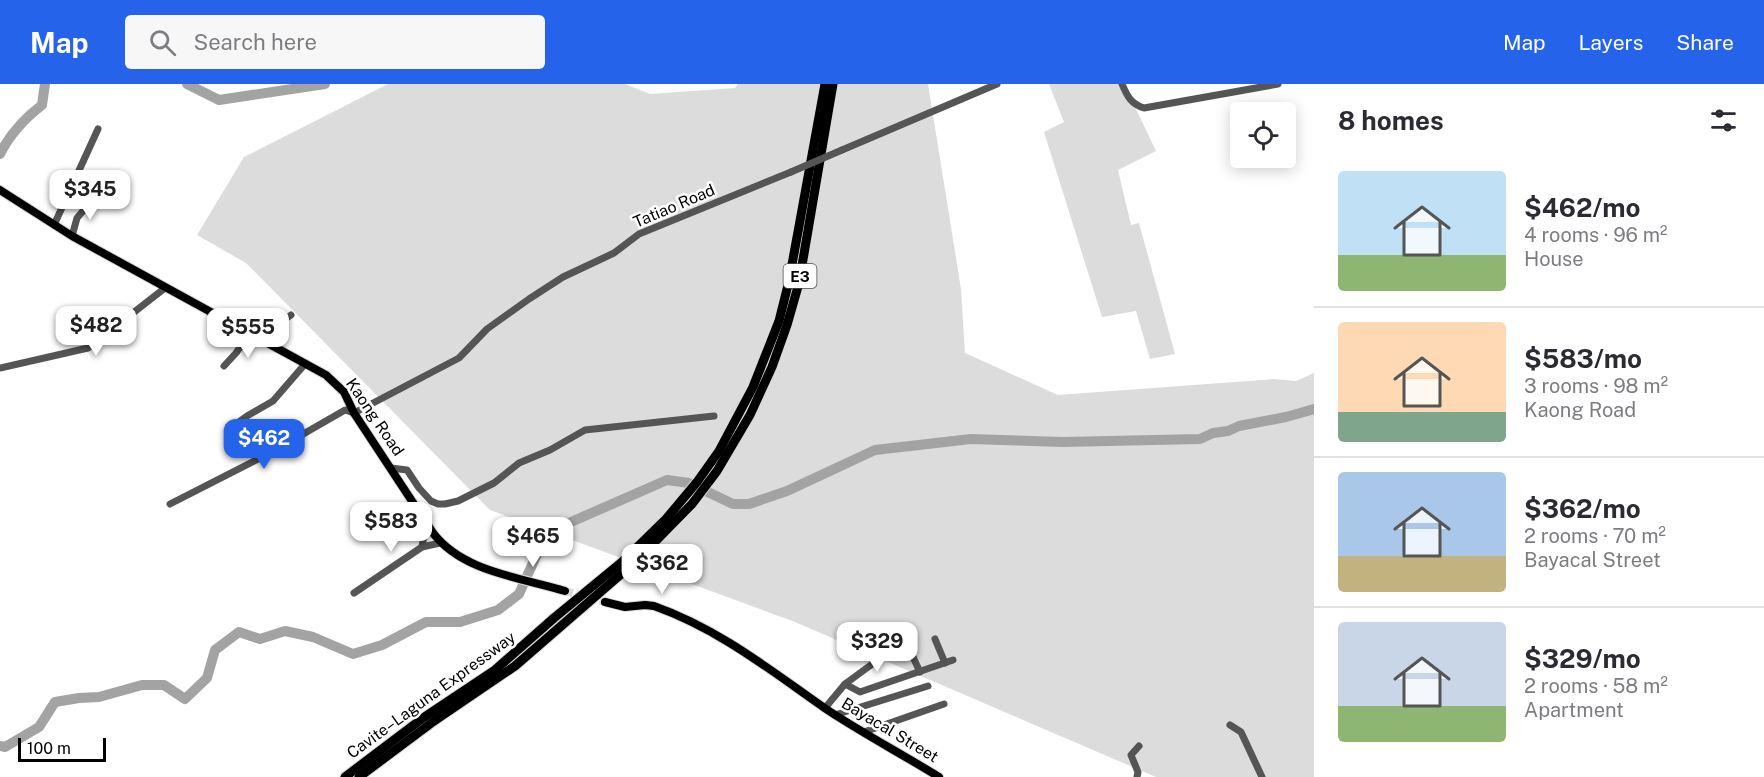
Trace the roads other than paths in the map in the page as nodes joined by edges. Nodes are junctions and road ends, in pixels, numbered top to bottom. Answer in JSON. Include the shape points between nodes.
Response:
{"nodes":[{"id":1,"x":825,"y":84,"type":"edge"},
{"id":2,"x":833,"y":84,"type":"edge"},
{"id":3,"x":996,"y":84,"type":"edge"},
{"id":4,"x":1122,"y":84,"type":"edge"},
{"id":5,"x":1278,"y":84,"type":"edge"},
{"id":6,"x":98,"y":129,"type":"dead end"},
{"id":7,"x":0,"y":190,"type":"edge"},
{"id":8,"x":94,"y":198,"type":"dead end"},
{"id":9,"x":54,"y":225,"type":"junction"},
{"id":10,"x":72,"y":236,"type":"junction"},
{"id":11,"x":165,"y":288,"type":"junction"},
{"id":12,"x":291,"y":315,"type":"dead end"},
{"id":13,"x":250,"y":333,"type":"junction"},
{"id":14,"x":259,"y":338,"type":"junction"},
{"id":15,"x":305,"y":364,"type":"junction"},
{"id":16,"x":224,"y":366,"type":"dead end"},
{"id":17,"x":0,"y":368,"type":"edge"},
{"id":18,"x":354,"y":413,"type":"junction"},
{"id":19,"x":714,"y":416,"type":"dead end"},
{"id":20,"x":236,"y":424,"type":"dead end"},
{"id":21,"x":723,"y":453,"type":"junction"},
{"id":22,"x":391,"y":468,"type":"junction"},
{"id":23,"x":170,"y":504,"type":"dead end"},
{"id":24,"x":671,"y":520,"type":"junction"},
{"id":25,"x":426,"y":523,"type":"junction"},
{"id":26,"x":441,"y":543,"type":"junction"},
{"id":27,"x":422,"y":547,"type":"junction"},
{"id":28,"x":564,"y":591,"type":"tunnel mouth"},
{"id":29,"x":354,"y":594,"type":"dead end"},
{"id":30,"x":605,"y":602,"type":"tunnel mouth"},
{"id":31,"x":935,"y":639,"type":"dead end"},
{"id":32,"x":920,"y":672,"type":"junction"},
{"id":33,"x":845,"y":684,"type":"junction"},
{"id":34,"x":928,"y":686,"type":"dead end"},
{"id":35,"x":944,"y":704,"type":"dead end"},
{"id":36,"x":825,"y":708,"type":"junction"},
{"id":37,"x":835,"y":715,"type":"junction"},
{"id":38,"x":1230,"y":725,"type":"dead end"},
{"id":39,"x":864,"y":732,"type":"junction"},
{"id":40,"x":1139,"y":746,"type":"dead end"},
{"id":41,"x":345,"y":777,"type":"edge"},
{"id":42,"x":359,"y":777,"type":"edge"},
{"id":43,"x":939,"y":777,"type":"edge"},
{"id":44,"x":1137,"y":777,"type":"edge"},
{"id":45,"x":1262,"y":777,"type":"edge"}],
"edges":[{"from":1,"to":21,"type":"highway","name":"Cavite–Laguna Expressway","number":"E3","via":[[778,321]]},
{"from":2,"to":21,"type":"highway","name":"Cavite–Laguna Expressway","number":"E3","via":[[799,283],[788,325],[768,377]]},
{"from":3,"to":18,"type":"street","name":"Tatiao Road","bridge":true,"via":[[639,234],[614,253],[529,299],[487,329],[459,358]]},
{"from":4,"to":5,"type":"street","via":[[1129,100],[1144,108]]},
{"from":6,"to":9,"type":"street"},
{"from":7,"to":9,"type":"main road","name":"Kaong Road"},
{"from":8,"to":10,"type":"street","via":[[77,218]]},
{"from":9,"to":10,"type":"main road","name":"Kaong Road"},
{"from":10,"to":11,"type":"main road","name":"Kaong Road"},
{"from":11,"to":13,"type":"main road","name":"Kaong Road"},
{"from":11,"to":17,"type":"street","via":[[88,348]]},
{"from":12,"to":14,"type":"street"},
{"from":13,"to":14,"type":"main road","name":"Kaong Road"},
{"from":13,"to":16,"type":"street"},
{"from":14,"to":15,"type":"main road","name":"Kaong Road"},
{"from":15,"to":18,"type":"main road","name":"Kaong Road","via":[[326,375],[344,392]]},
{"from":15,"to":20,"type":"street","via":[[273,401]]},
{"from":18,"to":22,"type":"main road","name":"Kaong Road"},
{"from":18,"to":23,"type":"street","name":"Tatiao Road","via":[[345,410]]},
{"from":19,"to":22,"type":"street","via":[[585,430],[519,463],[494,483],[445,504],[431,501],[407,471]]},
{"from":21,"to":24,"type":"highway","name":"Cavite–Laguna Expressway","number":"E3"},
{"from":22,"to":25,"type":"main road","name":"Kaong Road"},
{"from":24,"to":41,"type":"highway","name":"Cavite–Laguna Expressway","number":"E3","via":[[495,670]]},
{"from":24,"to":42,"type":"highway","name":"Cavite–Laguna Expressway","number":"E3","via":[[623,573],[515,666]]},
{"from":25,"to":26,"type":"main road","name":"Kaong Road"},
{"from":25,"to":27,"type":"street"},
{"from":26,"to":27,"type":"street"},
{"from":26,"to":28,"type":"main road","name":"Kaong Road","via":[[462,559]]},
{"from":27,"to":29,"type":"street"},
{"from":30,"to":36,"type":"main road","name":"Bayacal Street","via":[[626,607],[654,606],[706,629],[742,649]]},
{"from":31,"to":32,"type":"street","via":[[949,661]]},
{"from":32,"to":33,"type":"street","via":[[860,692]]},
{"from":32,"to":33,"type":"street","via":[[905,640]]},
{"from":33,"to":36,"type":"street"},
{"from":34,"to":37,"type":"street"},
{"from":35,"to":39,"type":"street"},
{"from":36,"to":37,"type":"main road","name":"Bayacal Street"},
{"from":37,"to":39,"type":"main road","name":"Bayacal Street"},
{"from":38,"to":45,"type":"street","via":[[1241,732]]},
{"from":39,"to":43,"type":"main road","name":"Bayacal Street"},
{"from":40,"to":44,"type":"street","via":[[1131,755]]}]}
